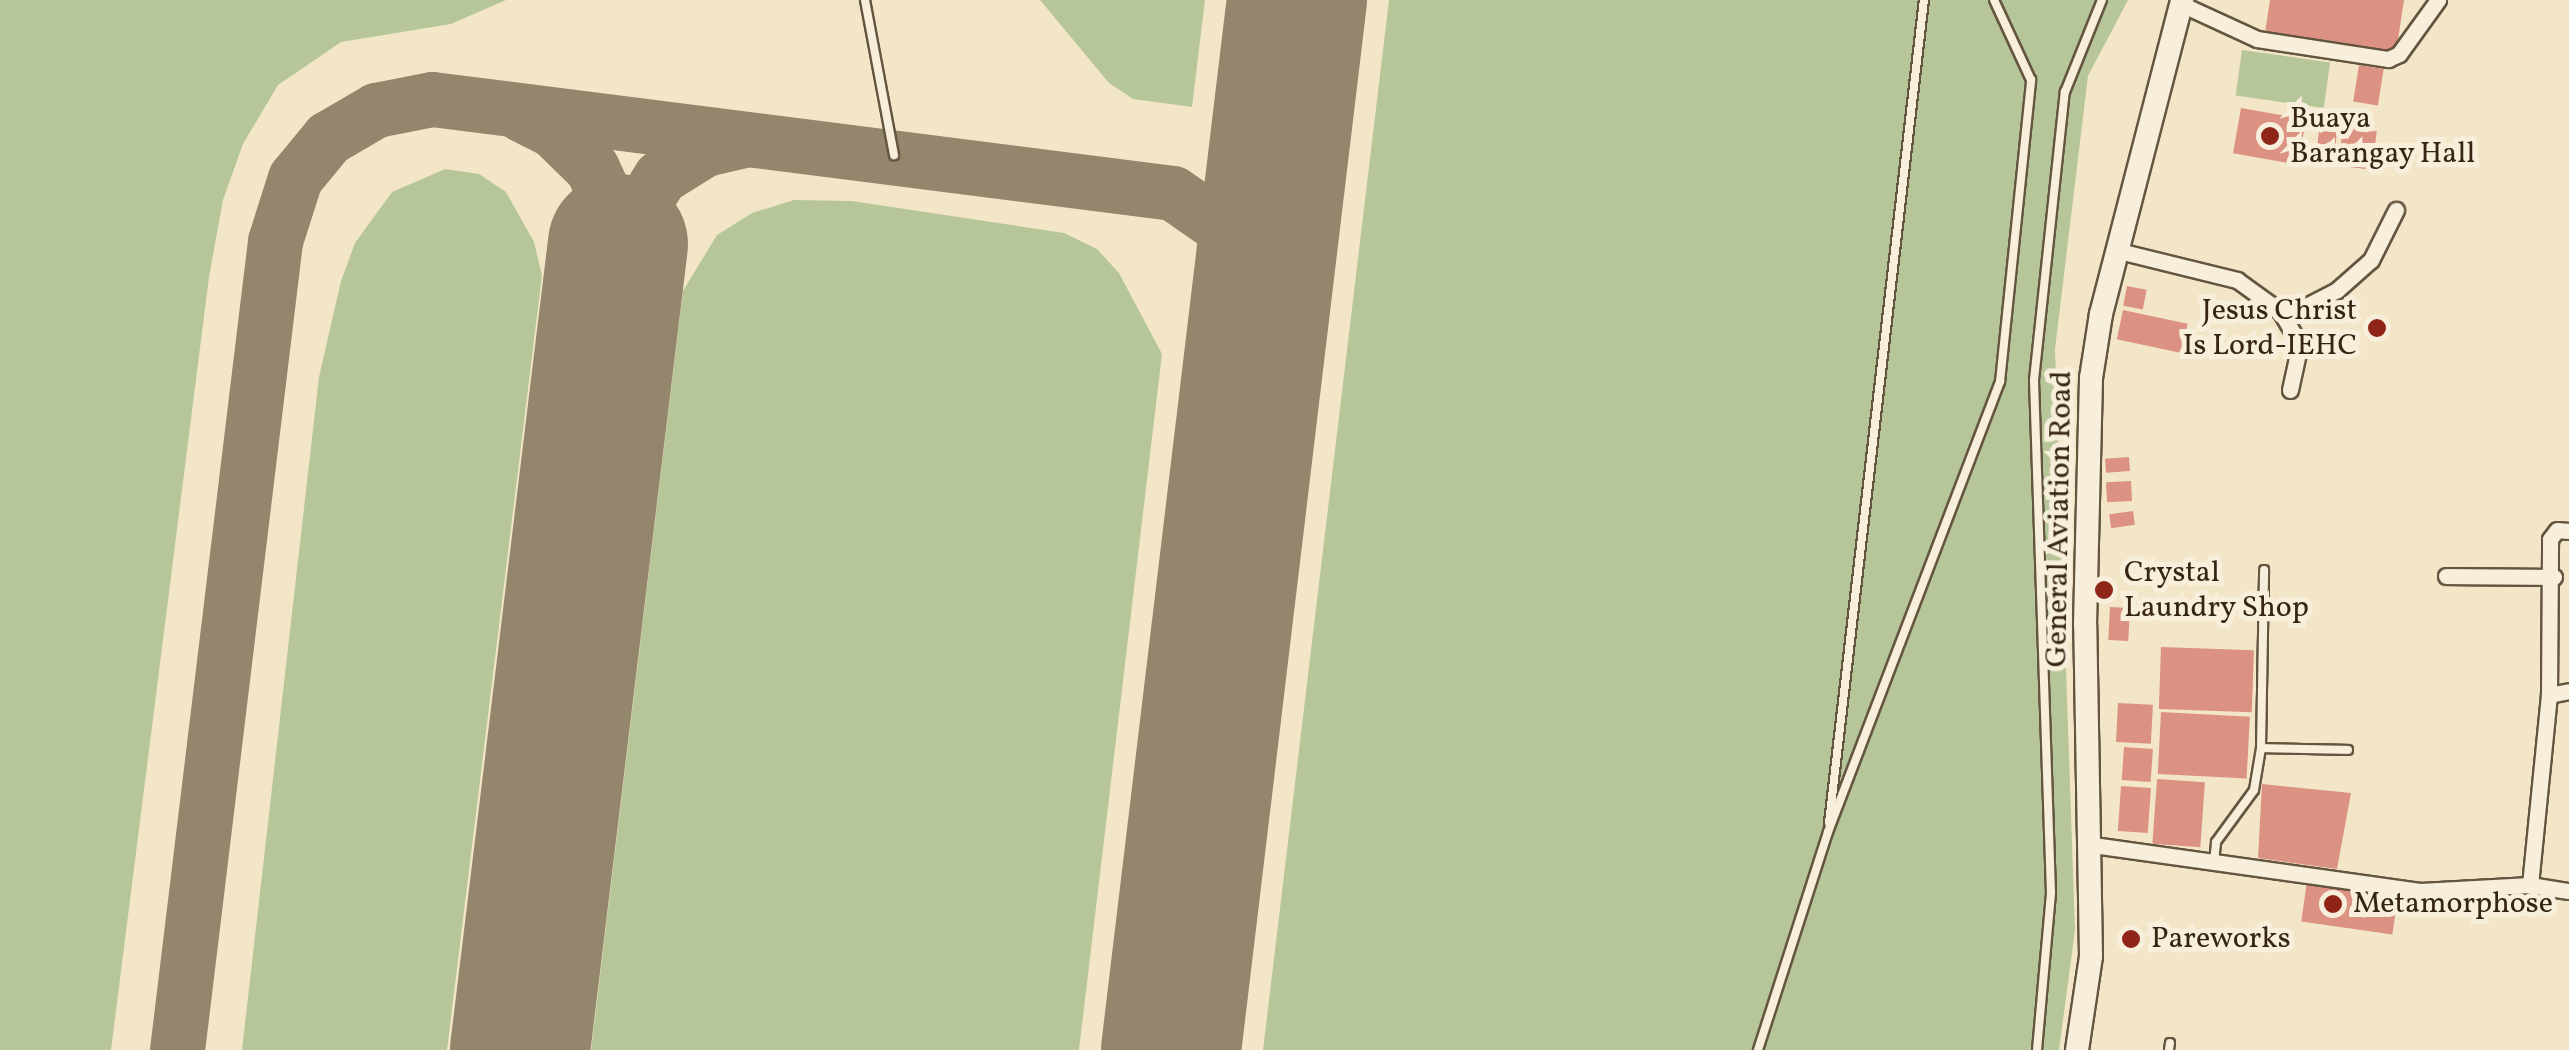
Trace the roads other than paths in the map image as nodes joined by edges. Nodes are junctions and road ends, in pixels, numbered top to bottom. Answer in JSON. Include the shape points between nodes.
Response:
{"nodes":[{"id":1,"x":864,"y":0,"type":"edge"},
{"id":2,"x":1924,"y":0,"type":"edge"},
{"id":3,"x":1994,"y":0,"type":"edge"},
{"id":4,"x":2102,"y":0,"type":"edge"},
{"id":5,"x":2438,"y":0,"type":"edge"},
{"id":6,"x":2182,"y":2,"type":"edge"},
{"id":7,"x":894,"y":155,"type":"dead end"},
{"id":8,"x":2396,"y":210,"type":"dead end"},
{"id":9,"x":2119,"y":252,"type":"junction"},
{"id":10,"x":2285,"y":317,"type":"junction"},
{"id":11,"x":2290,"y":390,"type":"dead end"},
{"id":12,"x":2569,"y":531,"type":"edge"},
{"id":13,"x":2264,"y":570,"type":"dead end"},
{"id":14,"x":2446,"y":576,"type":"dead end"},
{"id":15,"x":2554,"y":577,"type":"junction"},
{"id":16,"x":2569,"y":692,"type":"edge"},
{"id":17,"x":2549,"y":695,"type":"junction"},
{"id":18,"x":2261,"y":748,"type":"junction"},
{"id":19,"x":2348,"y":750,"type":"dead end"},
{"id":20,"x":1828,"y":832,"type":"junction"},
{"id":21,"x":2092,"y":845,"type":"junction"},
{"id":22,"x":2214,"y":862,"type":"junction"},
{"id":23,"x":2530,"y":885,"type":"junction"},
{"id":24,"x":2569,"y":890,"type":"edge"},
{"id":25,"x":1758,"y":1050,"type":"edge"},
{"id":26,"x":2037,"y":1050,"type":"edge"},
{"id":27,"x":2077,"y":1050,"type":"edge"}],
"edges":[{"from":1,"to":7,"type":"lane"},
{"from":2,"to":20,"type":"lane"},
{"from":3,"to":20,"type":"lane","via":[[2031,80],[2000,382]]},
{"from":4,"to":26,"type":"lane","via":[[2065,92],[2034,380],[2051,893]]},
{"from":5,"to":6,"type":"street","via":[[2388,60],[2256,39]]},
{"from":6,"to":9,"type":"main road","name":"General Aviation Road"},
{"from":8,"to":10,"type":"street","via":[[2371,260],[2337,290]]},
{"from":9,"to":10,"type":"street","via":[[2237,280]]},
{"from":9,"to":21,"type":"main road","name":"General Aviation Road","via":[[2091,378],[2084,625]]},
{"from":10,"to":11,"type":"street","via":[[2300,344]]},
{"from":12,"to":15,"type":"street","via":[[2552,533]]},
{"from":13,"to":18,"type":"lane"},
{"from":14,"to":15,"type":"street"},
{"from":15,"to":17,"type":"street"},
{"from":16,"to":17,"type":"street"},
{"from":17,"to":23,"type":"street"},
{"from":18,"to":19,"type":"lane"},
{"from":18,"to":22,"type":"lane","via":[[2254,790],[2216,842]]},
{"from":20,"to":25,"type":"lane","via":[[1807,914]]},
{"from":21,"to":22,"type":"street"},
{"from":21,"to":27,"type":"main road","name":"General Aviation Road","via":[[2091,956]]},
{"from":22,"to":23,"type":"street","via":[[2420,890]]},
{"from":23,"to":24,"type":"street"}]}
